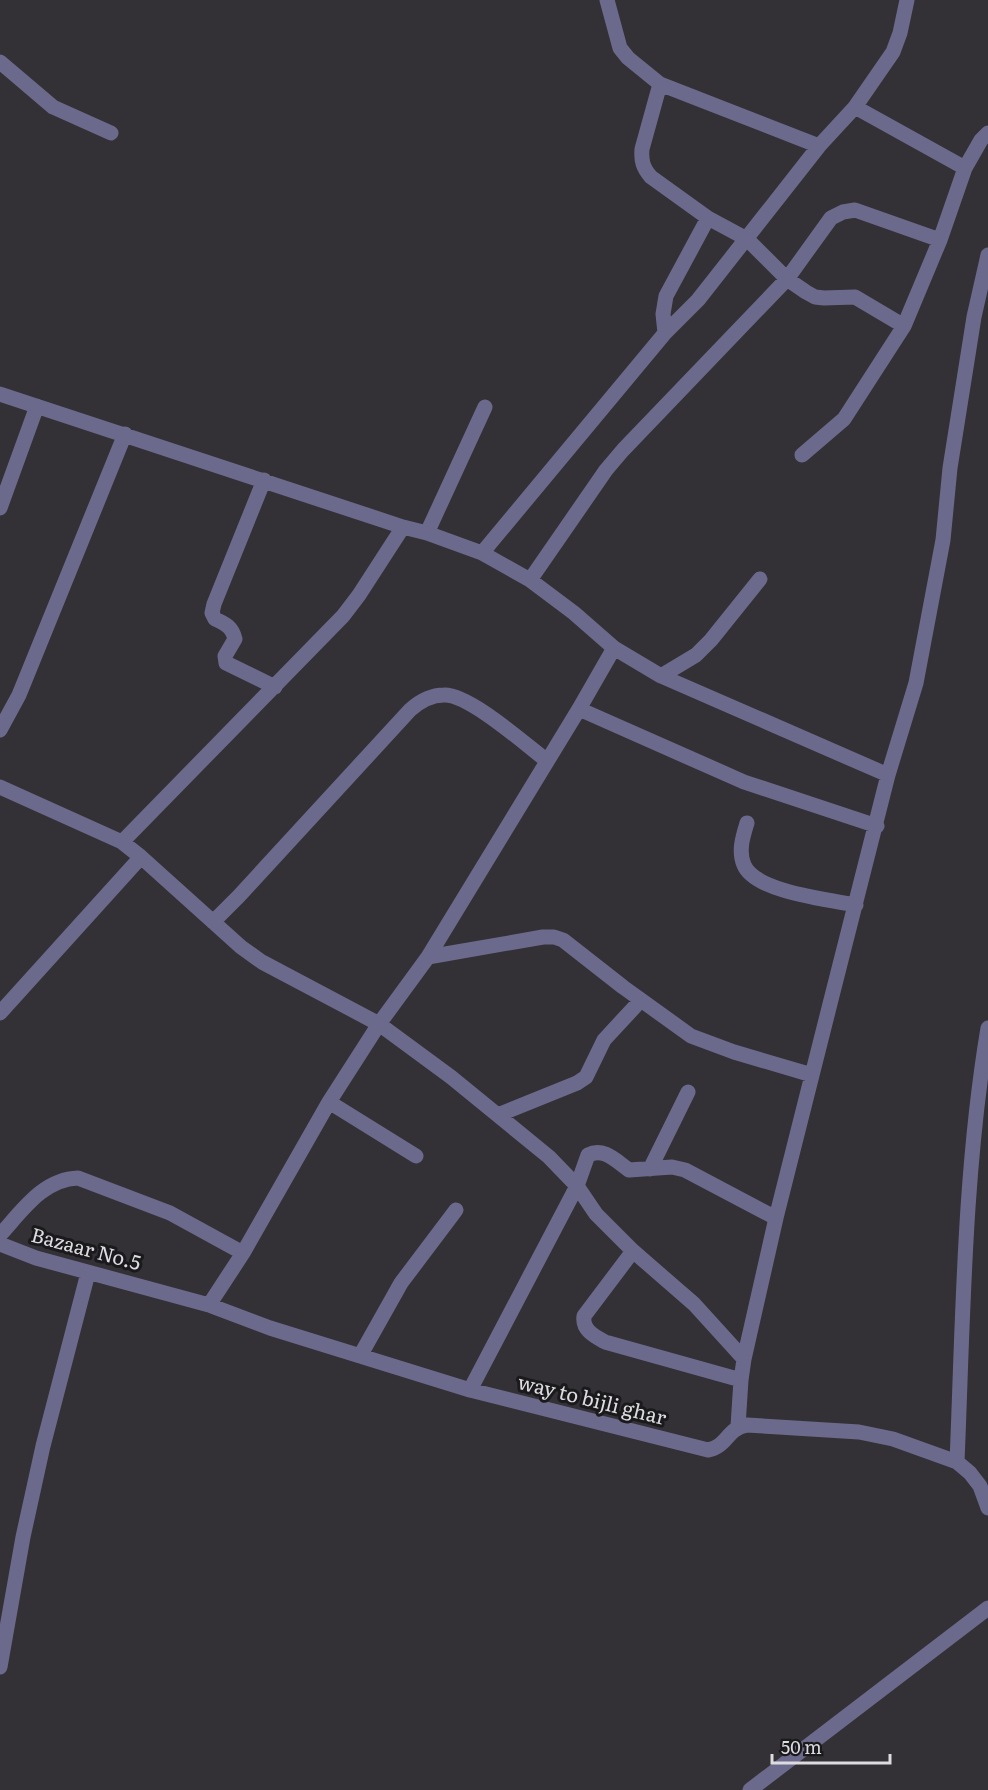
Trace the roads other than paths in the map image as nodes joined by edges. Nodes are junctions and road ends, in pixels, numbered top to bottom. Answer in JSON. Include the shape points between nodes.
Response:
{"nodes":[{"id":1,"x":607,"y":0,"type":"edge"},
{"id":2,"x":907,"y":0,"type":"edge"},
{"id":3,"x":0,"y":62,"type":"edge"},
{"id":4,"x":660,"y":84,"type":"junction"},
{"id":5,"x":855,"y":107,"type":"junction"},
{"id":6,"x":111,"y":133,"type":"dead end"},
{"id":7,"x":988,"y":133,"type":"edge"},
{"id":8,"x":819,"y":146,"type":"junction"},
{"id":9,"x":965,"y":168,"type":"junction"},
{"id":10,"x":708,"y":218,"type":"junction"},
{"id":11,"x":747,"y":239,"type":"junction"},
{"id":12,"x":940,"y":240,"type":"junction"},
{"id":13,"x":988,"y":255,"type":"edge"},
{"id":14,"x":788,"y":279,"type":"junction"},
{"id":15,"x":904,"y":326,"type":"junction"},
{"id":16,"x":665,"y":333,"type":"junction"},
{"id":17,"x":0,"y":394,"type":"edge"},
{"id":18,"x":37,"y":406,"type":"junction"},
{"id":19,"x":485,"y":407,"type":"dead end"},
{"id":20,"x":125,"y":434,"type":"junction"},
{"id":21,"x":802,"y":455,"type":"dead end"},
{"id":22,"x":264,"y":480,"type":"junction"},
{"id":23,"x":0,"y":508,"type":"edge"},
{"id":24,"x":403,"y":527,"type":"junction"},
{"id":25,"x":427,"y":533,"type":"junction"},
{"id":26,"x":482,"y":553,"type":"junction"},
{"id":27,"x":760,"y":579,"type":"dead end"},
{"id":28,"x":530,"y":580,"type":"junction"},
{"id":29,"x":614,"y":648,"type":"junction"},
{"id":30,"x":661,"y":676,"type":"junction"},
{"id":31,"x":275,"y":687,"type":"junction"},
{"id":32,"x":579,"y":709,"type":"junction"},
{"id":33,"x":0,"y":730,"type":"edge"},
{"id":34,"x":546,"y":760,"type":"junction"},
{"id":35,"x":888,"y":776,"type":"junction"},
{"id":36,"x":0,"y":787,"type":"edge"},
{"id":37,"x":747,"y":823,"type":"dead end"},
{"id":38,"x":877,"y":826,"type":"junction"},
{"id":39,"x":122,"y":842,"type":"junction"},
{"id":40,"x":141,"y":857,"type":"junction"},
{"id":41,"x":856,"y":905,"type":"junction"},
{"id":42,"x":213,"y":922,"type":"junction"},
{"id":43,"x":428,"y":957,"type":"junction"},
{"id":44,"x":641,"y":1000,"type":"junction"},
{"id":45,"x":0,"y":1013,"type":"edge"},
{"id":46,"x":379,"y":1024,"type":"junction"},
{"id":47,"x":988,"y":1028,"type":"edge"},
{"id":48,"x":812,"y":1075,"type":"junction"},
{"id":49,"x":688,"y":1092,"type":"dead end"},
{"id":50,"x":329,"y":1102,"type":"junction"},
{"id":51,"x":498,"y":1115,"type":"junction"},
{"id":52,"x":416,"y":1156,"type":"dead end"},
{"id":53,"x":650,"y":1169,"type":"junction"},
{"id":54,"x":577,"y":1186,"type":"junction"},
{"id":55,"x":456,"y":1210,"type":"dead end"},
{"id":56,"x":776,"y":1218,"type":"junction"},
{"id":57,"x":0,"y":1235,"type":"edge"},
{"id":58,"x":0,"y":1244,"type":"edge"},
{"id":59,"x":633,"y":1251,"type":"junction"},
{"id":60,"x":243,"y":1253,"type":"junction"},
{"id":61,"x":88,"y":1273,"type":"junction"},
{"id":62,"x":162,"y":1291,"type":"joint"},
{"id":63,"x":209,"y":1305,"type":"junction"},
{"id":64,"x":360,"y":1356,"type":"junction"},
{"id":65,"x":744,"y":1359,"type":"junction"},
{"id":66,"x":741,"y":1380,"type":"junction"},
{"id":67,"x":470,"y":1390,"type":"junction"},
{"id":68,"x":738,"y":1426,"type":"junction"},
{"id":69,"x":957,"y":1462,"type":"junction"},
{"id":70,"x":988,"y":1508,"type":"edge"},
{"id":71,"x":988,"y":1608,"type":"edge"},
{"id":72,"x":0,"y":1667,"type":"edge"},
{"id":73,"x":750,"y":1790,"type":"edge"}],
"edges":[{"from":1,"to":4,"type":"street","via":[[620,48]]},
{"from":2,"to":5,"type":"street","via":[[893,52]]},
{"from":3,"to":6,"type":"street","via":[[53,107]]},
{"from":4,"to":8,"type":"street"},
{"from":4,"to":10,"type":"street","via":[[641,160],[651,177]]},
{"from":5,"to":8,"type":"street"},
{"from":5,"to":9,"type":"street"},
{"from":7,"to":9,"type":"street"},
{"from":8,"to":11,"type":"street"},
{"from":9,"to":12,"type":"street"},
{"from":10,"to":11,"type":"street"},
{"from":10,"to":16,"type":"street","via":[[666,297]]},
{"from":11,"to":14,"type":"street"},
{"from":11,"to":16,"type":"street","via":[[698,300]]},
{"from":12,"to":14,"type":"street","via":[[855,210],[843,212],[831,218]]},
{"from":12,"to":15,"type":"street"},
{"from":13,"to":35,"type":"street","via":[[974,318],[950,468],[943,540],[916,682]]},
{"from":14,"to":15,"type":"street","via":[[815,297],[855,297]]},
{"from":14,"to":28,"type":"street","via":[[606,470]]},
{"from":15,"to":21,"type":"street","via":[[844,419]]},
{"from":16,"to":26,"type":"street"},
{"from":17,"to":18,"type":"street"},
{"from":18,"to":20,"type":"street"},
{"from":18,"to":23,"type":"street"},
{"from":19,"to":25,"type":"street"},
{"from":20,"to":22,"type":"street"},
{"from":20,"to":33,"type":"street","via":[[19,695]]},
{"from":22,"to":24,"type":"street"},
{"from":22,"to":31,"type":"street","via":[[212,613],[215,620],[233,631],[235,639],[225,656],[226,663]]},
{"from":24,"to":25,"type":"street"},
{"from":24,"to":31,"type":"street","via":[[343,616]]},
{"from":25,"to":26,"type":"street"},
{"from":26,"to":28,"type":"street"},
{"from":27,"to":30,"type":"street","via":[[696,655]]},
{"from":28,"to":29,"type":"street"},
{"from":29,"to":30,"type":"street"},
{"from":29,"to":32,"type":"street"},
{"from":30,"to":35,"type":"street"},
{"from":31,"to":39,"type":"street"},
{"from":32,"to":34,"type":"street"},
{"from":32,"to":38,"type":"street","via":[[744,782]]},
{"from":34,"to":42,"type":"street","via":[[470,703],[446,694],[422,700]]},
{"from":34,"to":43,"type":"street"},
{"from":35,"to":38,"type":"street"},
{"from":36,"to":39,"type":"street"},
{"from":37,"to":41,"type":"street","via":[[742,855],[749,873],[779,890]]},
{"from":38,"to":41,"type":"street"},
{"from":39,"to":40,"type":"street"},
{"from":40,"to":42,"type":"street"},
{"from":40,"to":45,"type":"street"},
{"from":41,"to":48,"type":"street"},
{"from":42,"to":46,"type":"street","via":[[262,962]]},
{"from":43,"to":44,"type":"street","via":[[554,937]]},
{"from":43,"to":46,"type":"street"},
{"from":44,"to":48,"type":"street","via":[[708,1044]]},
{"from":44,"to":51,"type":"street","via":[[604,1040],[586,1077]]},
{"from":46,"to":50,"type":"street"},
{"from":46,"to":51,"type":"street"},
{"from":47,"to":69,"type":"street","via":[[968,1208]]},
{"from":48,"to":56,"type":"street"},
{"from":49,"to":53,"type":"street"},
{"from":50,"to":52,"type":"street"},
{"from":50,"to":60,"type":"street"},
{"from":51,"to":54,"type":"street"},
{"from":53,"to":54,"type":"street","via":[[629,1170],[595,1151],[588,1155]]},
{"from":53,"to":56,"type":"street","via":[[685,1170]]},
{"from":54,"to":59,"type":"street","via":[[596,1214]]},
{"from":54,"to":67,"type":"street"},
{"from":55,"to":64,"type":"street","via":[[400,1283]]},
{"from":56,"to":65,"type":"street"},
{"from":57,"to":60,"type":"street","via":[[42,1190],[67,1178],[78,1178],[170,1213]]},
{"from":58,"to":61,"type":"street","name":"Bazaar No.5"},
{"from":59,"to":65,"type":"street","via":[[694,1304]]},
{"from":59,"to":66,"type":"street","via":[[584,1316],[587,1329],[605,1342]]},
{"from":60,"to":63,"type":"street"},
{"from":61,"to":62,"type":"street","name":"Bazaar No.5"},
{"from":61,"to":72,"type":"street","via":[[43,1446]]},
{"from":62,"to":63,"type":"street","name":"way to bijli ghar"},
{"from":63,"to":64,"type":"street","name":"way to bijli ghar"},
{"from":64,"to":67,"type":"street","name":"way to bijli ghar"},
{"from":65,"to":66,"type":"street"},
{"from":66,"to":68,"type":"street"},
{"from":67,"to":68,"type":"street","name":"way to bijli ghar","via":[[708,1450],[716,1449]]},
{"from":68,"to":69,"type":"street","via":[[859,1432],[893,1439]]},
{"from":69,"to":70,"type":"street","via":[[980,1486]]},
{"from":71,"to":73,"type":"street"}]}
